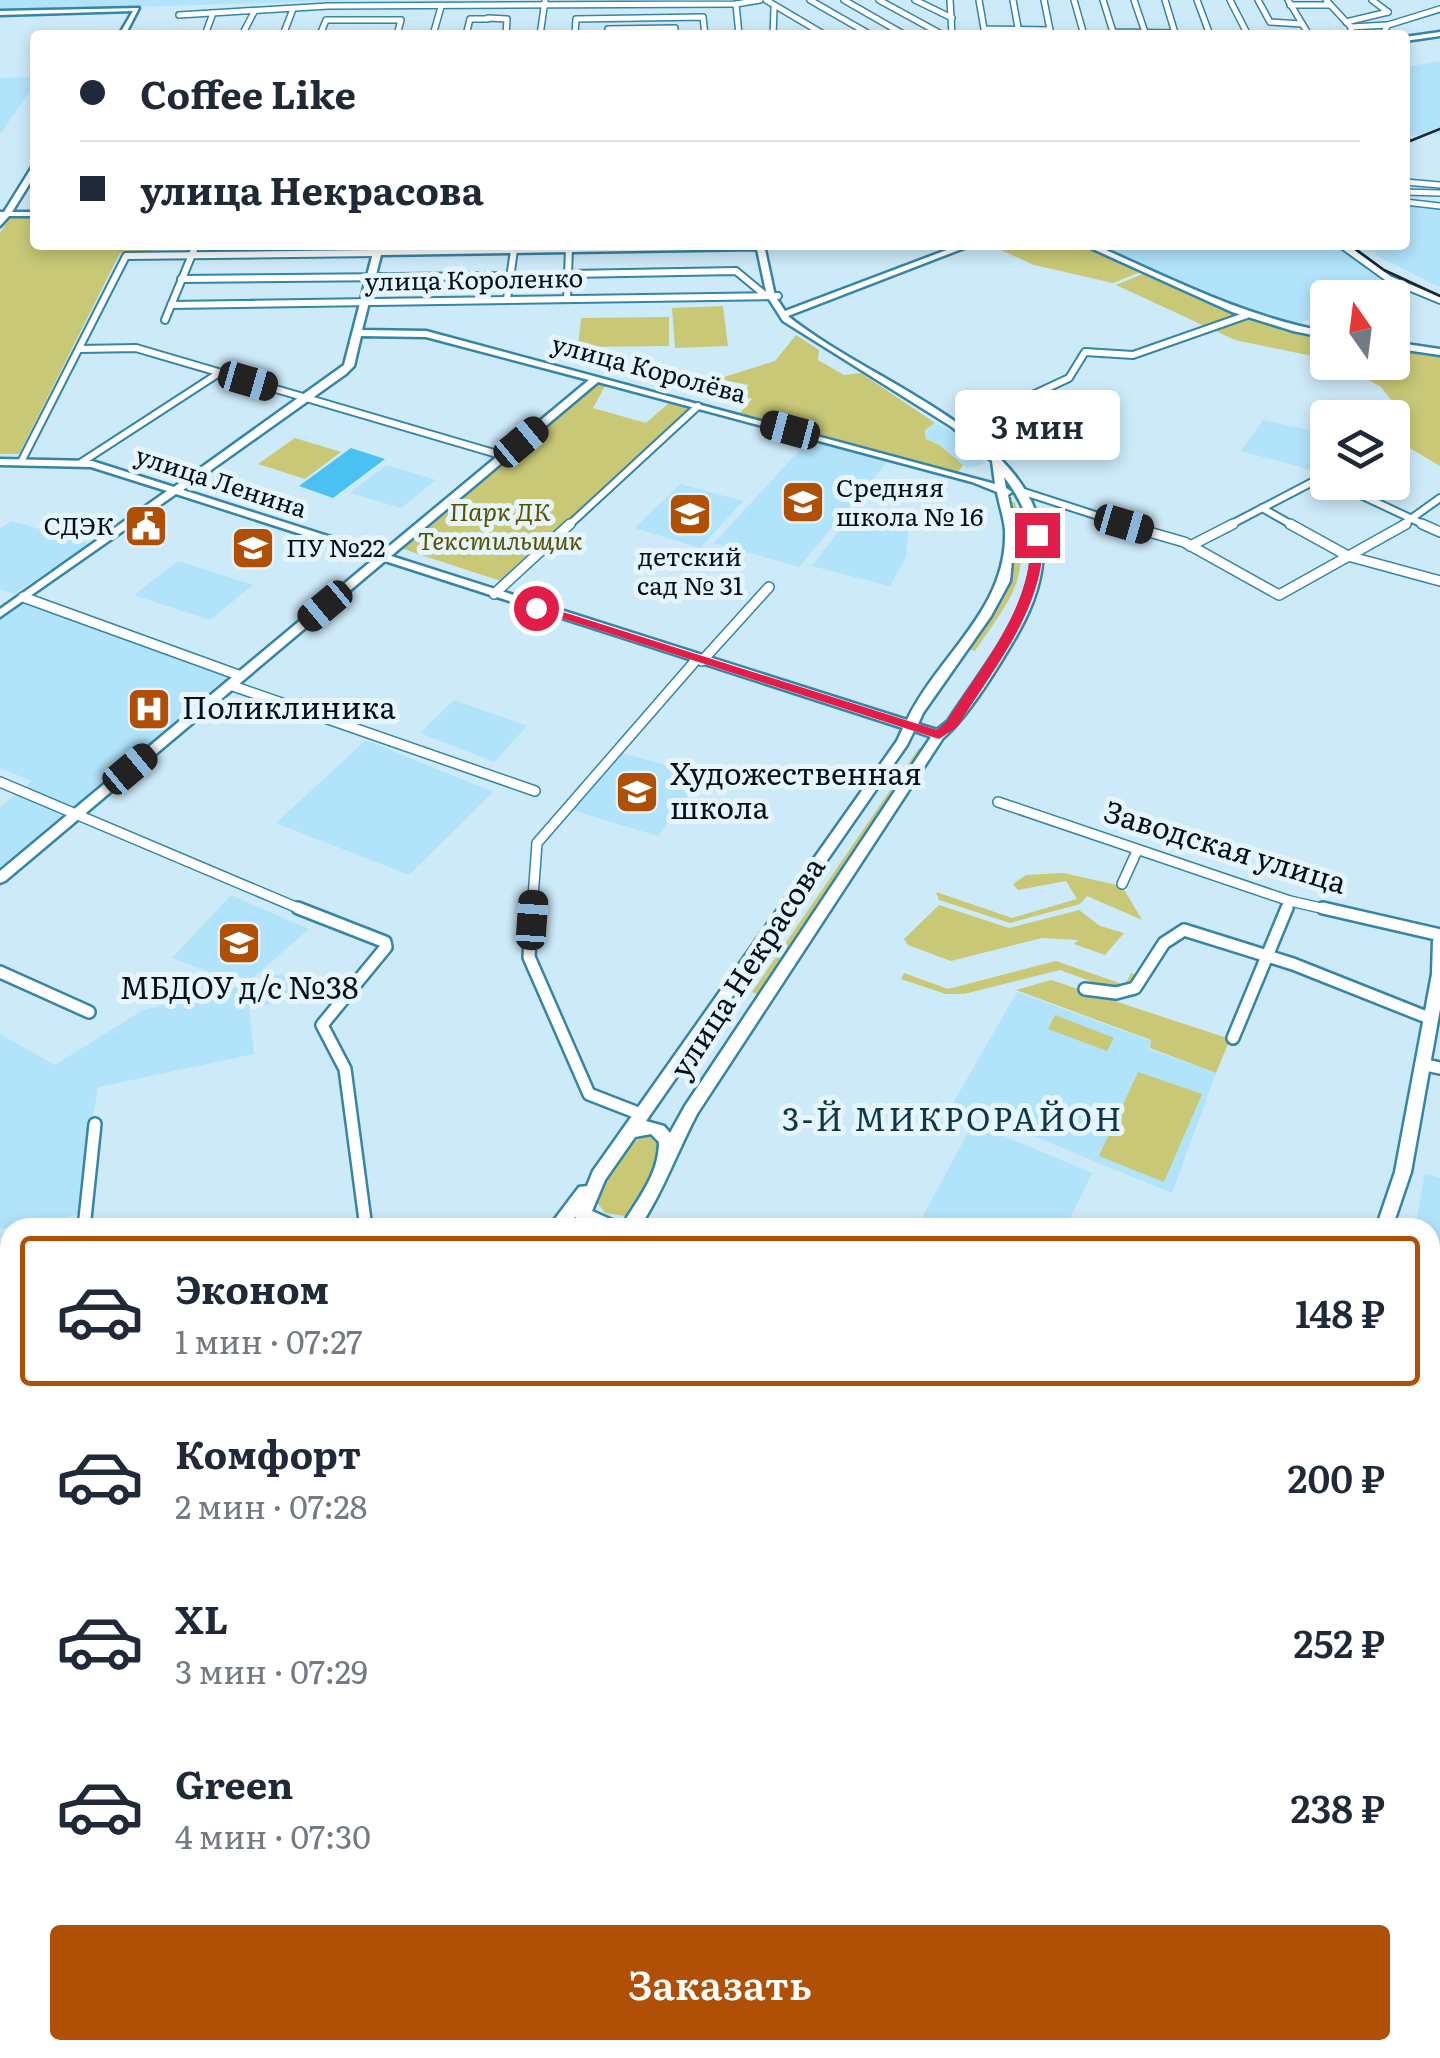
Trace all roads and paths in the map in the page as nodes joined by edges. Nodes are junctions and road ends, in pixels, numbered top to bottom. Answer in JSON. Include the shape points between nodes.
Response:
{"nodes":[{"id":1,"x":810,"y":0,"type":"edge"},
{"id":2,"x":844,"y":0,"type":"edge"},
{"id":3,"x":879,"y":0,"type":"edge"},
{"id":4,"x":914,"y":0,"type":"edge"},
{"id":5,"x":950,"y":0,"type":"edge"},
{"id":6,"x":980,"y":0,"type":"edge"},
{"id":7,"x":1013,"y":0,"type":"edge"},
{"id":8,"x":1044,"y":0,"type":"edge"},
{"id":9,"x":1074,"y":0,"type":"edge"},
{"id":10,"x":1103,"y":0,"type":"edge"},
{"id":11,"x":1134,"y":0,"type":"edge"},
{"id":12,"x":1165,"y":0,"type":"edge"},
{"id":13,"x":1197,"y":0,"type":"edge"},
{"id":14,"x":1230,"y":0,"type":"edge"},
{"id":15,"x":1258,"y":0,"type":"edge"},
{"id":16,"x":1372,"y":0,"type":"edge"},
{"id":17,"x":636,"y":2,"type":"edge"},
{"id":18,"x":1289,"y":2,"type":"edge"},
{"id":19,"x":544,"y":3,"type":"edge"},
{"id":20,"x":767,"y":3,"type":"edge"},
{"id":21,"x":1328,"y":3,"type":"edge"},
{"id":22,"x":624,"y":4,"type":"junction"},
{"id":23,"x":738,"y":4,"type":"junction"},
{"id":24,"x":370,"y":6,"type":"junction"},
{"id":25,"x":441,"y":7,"type":"junction"},
{"id":26,"x":491,"y":7,"type":"junction"},
{"id":27,"x":292,"y":9,"type":"junction"},
{"id":28,"x":1440,"y":9,"type":"edge"},
{"id":29,"x":254,"y":12,"type":"junction"},
{"id":30,"x":0,"y":13,"type":"edge"},
{"id":31,"x":213,"y":13,"type":"junction"},
{"id":32,"x":178,"y":15,"type":"dead end"},
{"id":33,"x":640,"y":17,"type":"junction"},
{"id":34,"x":952,"y":18,"type":"junction"},
{"id":35,"x":488,"y":19,"type":"junction"},
{"id":36,"x":365,"y":20,"type":"junction"},
{"id":37,"x":1302,"y":24,"type":"junction"},
{"id":38,"x":1348,"y":24,"type":"junction"},
{"id":39,"x":1388,"y":24,"type":"junction"},
{"id":40,"x":125,"y":30,"type":"edge"},
{"id":41,"x":207,"y":30,"type":"edge"},
{"id":42,"x":245,"y":30,"type":"edge"},
{"id":43,"x":285,"y":30,"type":"edge"},
{"id":44,"x":322,"y":30,"type":"edge"},
{"id":45,"x":362,"y":30,"type":"edge"},
{"id":46,"x":399,"y":30,"type":"edge"},
{"id":47,"x":434,"y":30,"type":"edge"},
{"id":48,"x":467,"y":30,"type":"edge"},
{"id":49,"x":487,"y":30,"type":"edge"},
{"id":50,"x":506,"y":30,"type":"edge"},
{"id":51,"x":541,"y":30,"type":"edge"},
{"id":52,"x":575,"y":30,"type":"edge"},
{"id":53,"x":642,"y":30,"type":"edge"},
{"id":54,"x":704,"y":30,"type":"edge"},
{"id":55,"x":739,"y":30,"type":"edge"},
{"id":56,"x":772,"y":30,"type":"edge"},
{"id":57,"x":816,"y":30,"type":"edge"},
{"id":58,"x":862,"y":30,"type":"edge"},
{"id":59,"x":896,"y":30,"type":"edge"},
{"id":60,"x":935,"y":30,"type":"edge"},
{"id":61,"x":952,"y":30,"type":"edge"},
{"id":62,"x":1001,"y":30,"type":"edge"},
{"id":63,"x":1019,"y":30,"type":"edge"},
{"id":64,"x":1040,"y":30,"type":"edge"},
{"id":65,"x":1083,"y":30,"type":"edge"},
{"id":66,"x":1112,"y":30,"type":"edge"},
{"id":67,"x":1144,"y":30,"type":"edge"},
{"id":68,"x":1175,"y":30,"type":"edge"},
{"id":69,"x":1208,"y":30,"type":"edge"},
{"id":70,"x":1245,"y":30,"type":"edge"},
{"id":71,"x":1306,"y":30,"type":"edge"},
{"id":72,"x":1350,"y":30,"type":"edge"},
{"id":73,"x":1385,"y":30,"type":"edge"},
{"id":74,"x":1440,"y":34,"type":"edge"},
{"id":75,"x":1410,"y":39,"type":"edge"},
{"id":76,"x":30,"y":165,"type":"edge"},
{"id":77,"x":30,"y":176,"type":"edge"},
{"id":78,"x":1410,"y":182,"type":"edge"},
{"id":79,"x":1440,"y":184,"type":"edge"},
{"id":80,"x":1410,"y":192,"type":"edge"},
{"id":81,"x":1439,"y":193,"type":"edge"},
{"id":82,"x":1410,"y":203,"type":"edge"},
{"id":83,"x":1440,"y":206,"type":"edge"},
{"id":84,"x":2,"y":213,"type":"edge"},
{"id":85,"x":30,"y":214,"type":"edge"},
{"id":86,"x":0,"y":224,"type":"edge"},
{"id":87,"x":194,"y":250,"type":"edge"},
{"id":88,"x":351,"y":250,"type":"edge"},
{"id":89,"x":378,"y":250,"type":"edge"},
{"id":90,"x":514,"y":250,"type":"joint"},
{"id":91,"x":569,"y":250,"type":"joint"},
{"id":92,"x":761,"y":250,"type":"edge"},
{"id":93,"x":955,"y":250,"type":"edge"},
{"id":94,"x":1099,"y":250,"type":"edge"},
{"id":95,"x":1349,"y":250,"type":"edge"},
{"id":96,"x":192,"y":256,"type":"junction"},
{"id":97,"x":569,"y":274,"type":"junction"},
{"id":98,"x":511,"y":276,"type":"junction"},
{"id":99,"x":370,"y":278,"type":"junction"},
{"id":100,"x":181,"y":279,"type":"junction"},
{"id":101,"x":772,"y":296,"type":"junction"},
{"id":102,"x":507,"y":299,"type":"junction"},
{"id":103,"x":567,"y":299,"type":"junction"},
{"id":104,"x":1440,"y":300,"type":"edge"},
{"id":105,"x":366,"y":302,"type":"junction"},
{"id":106,"x":171,"y":305,"type":"junction"},
{"id":107,"x":786,"y":313,"type":"junction"},
{"id":108,"x":1247,"y":315,"type":"junction"},
{"id":109,"x":165,"y":320,"type":"dead end"},
{"id":110,"x":358,"y":333,"type":"junction"},
{"id":111,"x":1310,"y":333,"type":"edge"},
{"id":112,"x":1410,"y":348,"type":"edge"},
{"id":113,"x":79,"y":349,"type":"junction"},
{"id":114,"x":1440,"y":352,"type":"edge"},
{"id":115,"x":219,"y":373,"type":"junction"},
{"id":116,"x":596,"y":379,"type":"junction"},
{"id":117,"x":305,"y":398,"type":"junction"},
{"id":118,"x":698,"y":406,"type":"junction"},
{"id":119,"x":960,"y":428,"type":"junction"},
{"id":120,"x":504,"y":456,"type":"junction"},
{"id":121,"x":994,"y":459,"type":"junction"},
{"id":122,"x":0,"y":462,"type":"edge"},
{"id":123,"x":21,"y":462,"type":"junction"},
{"id":124,"x":82,"y":462,"type":"junction"},
{"id":125,"x":1018,"y":486,"type":"junction"},
{"id":126,"x":1002,"y":487,"type":"junction"},
{"id":127,"x":1310,"y":488,"type":"edge"},
{"id":128,"x":174,"y":490,"type":"junction"},
{"id":129,"x":1440,"y":498,"type":"edge"},
{"id":130,"x":1370,"y":500,"type":"edge"},
{"id":131,"x":1262,"y":508,"type":"junction"},
{"id":132,"x":1412,"y":520,"type":"junction"},
{"id":133,"x":1440,"y":532,"type":"edge"},
{"id":134,"x":1190,"y":546,"type":"junction"},
{"id":135,"x":1348,"y":556,"type":"junction"},
{"id":136,"x":384,"y":558,"type":"junction"},
{"id":137,"x":1440,"y":581,"type":"edge"},
{"id":138,"x":769,"y":587,"type":"dead end"},
{"id":139,"x":494,"y":594,"type":"junction"},
{"id":140,"x":23,"y":596,"type":"junction"},
{"id":141,"x":0,"y":614,"type":"edge"},
{"id":142,"x":699,"y":660,"type":"junction"},
{"id":143,"x":235,"y":680,"type":"junction"},
{"id":144,"x":911,"y":728,"type":"junction"},
{"id":145,"x":939,"y":735,"type":"junction"},
{"id":146,"x":0,"y":782,"type":"edge"},
{"id":147,"x":535,"y":791,"type":"dead end"},
{"id":148,"x":998,"y":802,"type":"dead end"},
{"id":149,"x":76,"y":814,"type":"junction"},
{"id":150,"x":1137,"y":851,"type":"junction"},
{"id":151,"x":0,"y":878,"type":"edge"},
{"id":152,"x":1122,"y":884,"type":"dead end"},
{"id":153,"x":1290,"y":901,"type":"junction"},
{"id":154,"x":1440,"y":937,"type":"edge"},
{"id":155,"x":1265,"y":954,"type":"junction"},
{"id":156,"x":0,"y":972,"type":"edge"},
{"id":157,"x":1085,"y":989,"type":"dead end"},
{"id":158,"x":89,"y":1012,"type":"dead end"},
{"id":159,"x":1429,"y":1018,"type":"junction"},
{"id":160,"x":1233,"y":1038,"type":"dead end"},
{"id":161,"x":1420,"y":1064,"type":"junction"},
{"id":162,"x":1440,"y":1068,"type":"edge"},
{"id":163,"x":643,"y":1114,"type":"junction"},
{"id":164,"x":94,"y":1124,"type":"dead end"},
{"id":165,"x":628,"y":1134,"type":"junction"},
{"id":166,"x":668,"y":1152,"type":"junction"},
{"id":167,"x":655,"y":1187,"type":"junction"},
{"id":168,"x":85,"y":1218,"type":"edge"},
{"id":169,"x":365,"y":1218,"type":"edge"},
{"id":170,"x":572,"y":1218,"type":"edge"},
{"id":171,"x":635,"y":1218,"type":"edge"},
{"id":172,"x":648,"y":1218,"type":"edge"},
{"id":173,"x":1387,"y":1218,"type":"edge"}],
"edges":[{"from":1,"to":58,"type":"street"},
{"from":2,"to":59,"type":"street"},
{"from":3,"to":60,"type":"street"},
{"from":4,"to":34,"type":"street"},
{"from":5,"to":34,"type":"street"},
{"from":6,"to":62,"type":"street","via":[[983,28]]},
{"from":7,"to":63,"type":"street"},
{"from":8,"to":64,"type":"street","via":[[1050,29]]},
{"from":9,"to":65,"type":"street"},
{"from":10,"to":66,"type":"street"},
{"from":11,"to":67,"type":"street"},
{"from":12,"to":68,"type":"street"},
{"from":13,"to":69,"type":"street"},
{"from":14,"to":70,"type":"street"},
{"from":15,"to":37,"type":"street","via":[[1270,22]]},
{"from":16,"to":38,"type":"street","via":[[1388,12]]},
{"from":17,"to":22,"type":"street"},
{"from":17,"to":23,"type":"street"},
{"from":18,"to":21,"type":"street"},
{"from":18,"to":37,"type":"street"},
{"from":19,"to":22,"type":"street"},
{"from":19,"to":26,"type":"street"},
{"from":19,"to":51,"type":"street"},
{"from":20,"to":23,"type":"street"},
{"from":20,"to":56,"type":"street"},
{"from":20,"to":57,"type":"street"},
{"from":21,"to":38,"type":"street"},
{"from":22,"to":33,"type":"street"},
{"from":23,"to":55,"type":"street"},
{"from":24,"to":25,"type":"street"},
{"from":24,"to":27,"type":"street"},
{"from":24,"to":36,"type":"street"},
{"from":25,"to":26,"type":"street"},
{"from":25,"to":47,"type":"street"},
{"from":26,"to":35,"type":"street"},
{"from":27,"to":29,"type":"street"},
{"from":27,"to":43,"type":"street"},
{"from":28,"to":39,"type":"street"},
{"from":29,"to":31,"type":"street"},
{"from":29,"to":42,"type":"street"},
{"from":30,"to":40,"type":"street","via":[[130,8],[136,11]]},
{"from":31,"to":32,"type":"street"},
{"from":31,"to":41,"type":"street"},
{"from":33,"to":52,"type":"street","via":[[576,19]]},
{"from":33,"to":53,"type":"street"},
{"from":33,"to":54,"type":"street","via":[[703,17]]},
{"from":34,"to":61,"type":"street"},
{"from":35,"to":48,"type":"street","via":[[470,19]]},
{"from":35,"to":49,"type":"street"},
{"from":35,"to":50,"type":"street","via":[[507,18]]},
{"from":36,"to":44,"type":"street","via":[[326,20]]},
{"from":36,"to":45,"type":"street"},
{"from":36,"to":46,"type":"street","via":[[401,20]]},
{"from":37,"to":71,"type":"street"},
{"from":38,"to":39,"type":"street"},
{"from":38,"to":72,"type":"street"},
{"from":39,"to":73,"type":"street"},
{"from":74,"to":75,"type":"street"},
{"from":76,"to":84,"type":"street"},
{"from":77,"to":84,"type":"street"},
{"from":78,"to":79,"type":"street"},
{"from":80,"to":81,"type":"street"},
{"from":82,"to":83,"type":"street"},
{"from":84,"to":85,"type":"street"},
{"from":84,"to":86,"type":"street"},
{"from":87,"to":96,"type":"street"},
{"from":88,"to":96,"type":"street"},
{"from":89,"to":99,"type":"street"},
{"from":90,"to":91,"type":"street"},
{"from":90,"to":98,"type":"street"},
{"from":91,"to":97,"type":"street"},
{"from":92,"to":101,"type":"street","name":"улица Некрасова"},
{"from":93,"to":107,"type":"street"},
{"from":94,"to":108,"type":"street"},
{"from":95,"to":104,"type":"street","via":[[1389,280]]},
{"from":96,"to":100,"type":"street"},
{"from":96,"to":113,"type":"street","via":[[126,256]]},
{"from":97,"to":101,"type":"street","via":[[736,272]]},
{"from":97,"to":103,"type":"street"},
{"from":98,"to":99,"type":"street"},
{"from":98,"to":102,"type":"street"},
{"from":99,"to":100,"type":"street"},
{"from":99,"to":105,"type":"street"},
{"from":100,"to":106,"type":"street"},
{"from":101,"to":103,"type":"street","name":"улица Короленко"},
{"from":101,"to":107,"type":"street","name":"улица Некрасова"},
{"from":102,"to":103,"type":"street","name":"улица Короленко"},
{"from":102,"to":105,"type":"street","name":"улица Короленко"},
{"from":105,"to":106,"type":"street","name":"улица Короленко"},
{"from":105,"to":110,"type":"street"},
{"from":106,"to":109,"type":"street"},
{"from":107,"to":119,"type":"street","name":"улица Некрасова","via":[[803,331]]},
{"from":108,"to":111,"type":"street"},
{"from":108,"to":119,"type":"street","via":[[1133,355],[1084,352],[1069,378]]},
{"from":110,"to":116,"type":"street","name":"улица Королёва","via":[[426,334]]},
{"from":110,"to":117,"type":"street","via":[[349,366]]},
{"from":112,"to":114,"type":"street"},
{"from":113,"to":115,"type":"street","via":[[136,348]]},
{"from":113,"to":123,"type":"street"},
{"from":115,"to":117,"type":"street"},
{"from":115,"to":124,"type":"street"},
{"from":116,"to":118,"type":"street","name":"улица Королёва"},
{"from":116,"to":120,"type":"street"},
{"from":117,"to":120,"type":"street"},
{"from":117,"to":128,"type":"street"},
{"from":118,"to":126,"type":"street","name":"улица Королёва"},
{"from":118,"to":139,"type":"street"},
{"from":119,"to":121,"type":"street","name":"улица Некрасова"},
{"from":120,"to":136,"type":"street"},
{"from":121,"to":125,"type":"street","name":"улица Некрасова"},
{"from":121,"to":126,"type":"street","name":"улица Некрасова"},
{"from":122,"to":123,"type":"street","name":"улица Ленина"},
{"from":123,"to":124,"type":"street","name":"улица Ленина"},
{"from":124,"to":128,"type":"street","name":"улица Ленина"},
{"from":125,"to":126,"type":"street"},
{"from":125,"to":134,"type":"street","via":[[1043,502]]},
{"from":125,"to":145,"type":"street","name":"улица Некрасова","via":[[1037,535],[1036,582],[1018,621]]},
{"from":126,"to":144,"type":"street","name":"улица Некрасова","via":[[1011,546],[1004,581]]},
{"from":127,"to":131,"type":"street"},
{"from":128,"to":136,"type":"street","name":"улица Ленина"},
{"from":128,"to":140,"type":"street"},
{"from":129,"to":132,"type":"street"},
{"from":130,"to":132,"type":"street"},
{"from":131,"to":134,"type":"street"},
{"from":131,"to":135,"type":"street"},
{"from":132,"to":133,"type":"street"},
{"from":132,"to":135,"type":"street"},
{"from":134,"to":135,"type":"street","via":[[1279,595]]},
{"from":135,"to":137,"type":"street"},
{"from":136,"to":139,"type":"street","name":"улица Ленина"},
{"from":136,"to":143,"type":"street"},
{"from":138,"to":142,"type":"street"},
{"from":139,"to":142,"type":"street","name":"улица Ленина"},
{"from":140,"to":141,"type":"street"},
{"from":140,"to":143,"type":"street"},
{"from":142,"to":144,"type":"street","name":"улица Ленина"},
{"from":142,"to":163,"type":"street","via":[[537,843],[529,957],[590,1094]]},
{"from":143,"to":147,"type":"street"},
{"from":143,"to":149,"type":"street"},
{"from":144,"to":145,"type":"street","name":"улица Ленина"},
{"from":144,"to":163,"type":"street","name":"улица Некрасова"},
{"from":145,"to":166,"type":"street","name":"улица Некрасова"},
{"from":146,"to":149,"type":"street"},
{"from":148,"to":150,"type":"street","name":"Заводская улица"},
{"from":149,"to":151,"type":"street"},
{"from":149,"to":169,"type":"street","via":[[386,942],[322,1025],[344,1069]]},
{"from":150,"to":152,"type":"street"},
{"from":150,"to":153,"type":"street","name":"Заводская улица"},
{"from":153,"to":154,"type":"street","name":"Заводская улица"},
{"from":153,"to":155,"type":"street"},
{"from":154,"to":159,"type":"street"},
{"from":155,"to":157,"type":"street","via":[[1184,930],[1158,948],[1138,987],[1118,993]]},
{"from":155,"to":159,"type":"street"},
{"from":155,"to":160,"type":"street"},
{"from":156,"to":158,"type":"street"},
{"from":159,"to":161,"type":"street"},
{"from":161,"to":162,"type":"street"},
{"from":161,"to":173,"type":"street","via":[[1403,1172]]},
{"from":163,"to":165,"type":"street","name":"улица Некрасова"},
{"from":164,"to":168,"type":"street"},
{"from":165,"to":166,"type":"street","via":[[656,1129]]},
{"from":165,"to":170,"type":"street","name":"улица Некрасова"},
{"from":166,"to":167,"type":"street","name":"улица Некрасова"},
{"from":167,"to":171,"type":"street","name":"улица Некрасова"},
{"from":167,"to":172,"type":"street"}]}
